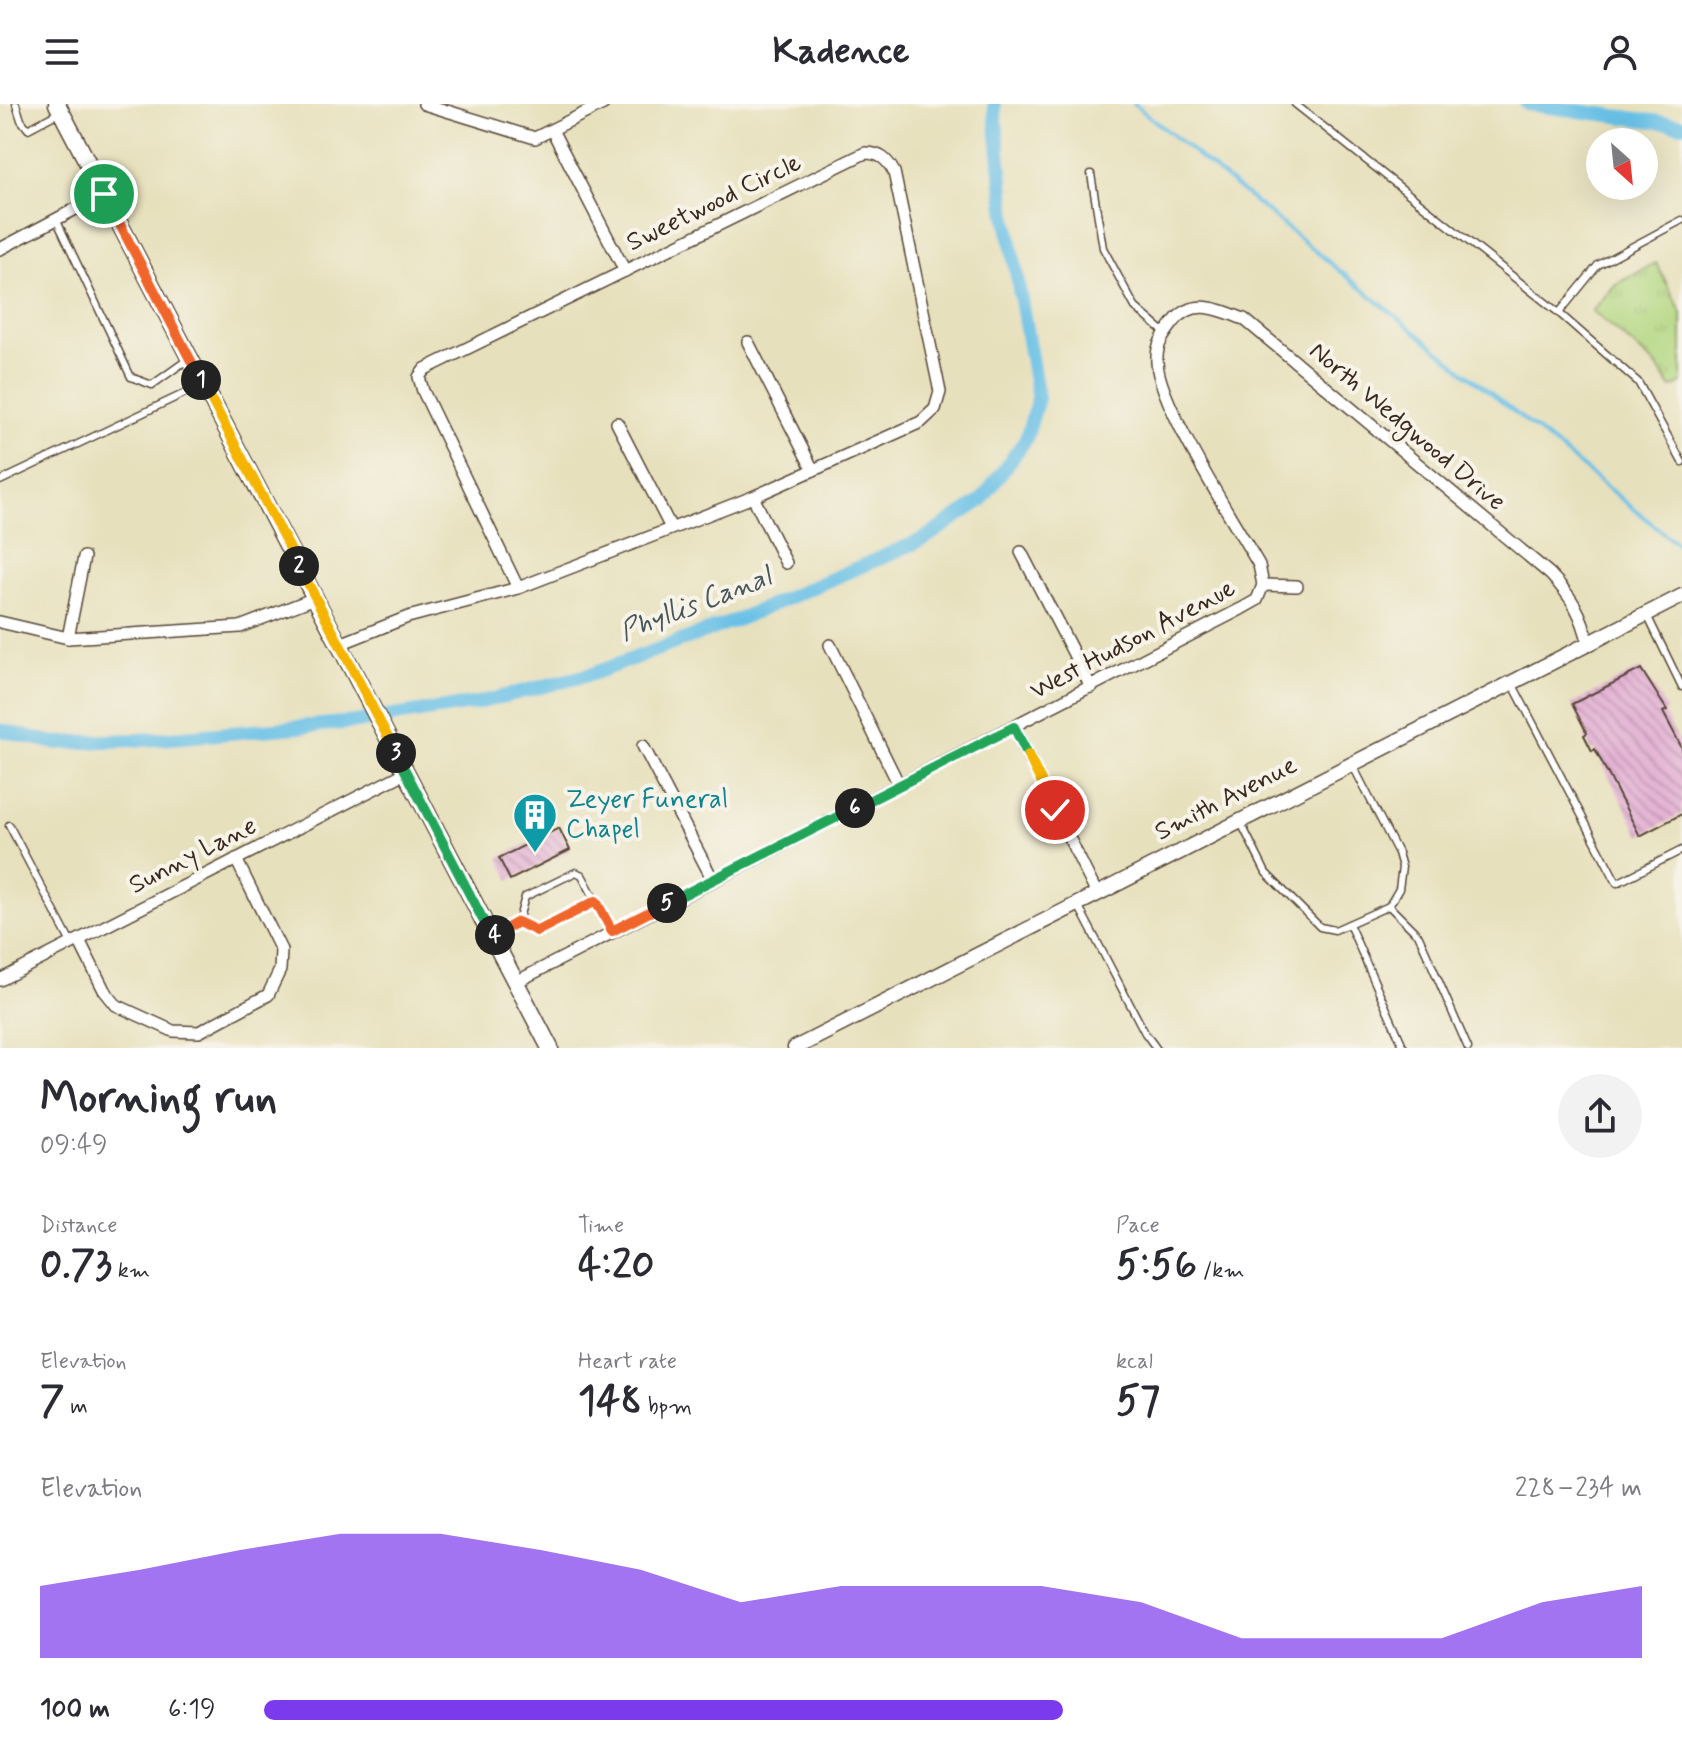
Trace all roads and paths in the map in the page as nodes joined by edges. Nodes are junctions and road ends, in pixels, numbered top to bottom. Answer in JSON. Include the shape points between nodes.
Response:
{"nodes":[{"id":1,"x":16,"y":104,"type":"edge"},
{"id":2,"x":424,"y":104,"type":"edge"},
{"id":3,"x":603,"y":104,"type":"edge"},
{"id":4,"x":1295,"y":104,"type":"edge"},
{"id":5,"x":59,"y":108,"type":"edge"},
{"id":6,"x":552,"y":130,"type":"junction"},
{"id":7,"x":1091,"y":174,"type":"dead end"},
{"id":8,"x":104,"y":194,"type":"junction"},
{"id":9,"x":56,"y":219,"type":"junction"},
{"id":10,"x":1682,"y":220,"type":"edge"},
{"id":11,"x":0,"y":249,"type":"edge"},
{"id":12,"x":625,"y":271,"type":"junction"},
{"id":13,"x":1559,"y":313,"type":"junction"},
{"id":14,"x":1165,"y":333,"type":"junction"},
{"id":15,"x":748,"y":342,"type":"dead end"},
{"id":16,"x":190,"y":358,"type":"junction"},
{"id":17,"x":204,"y":385,"type":"junction"},
{"id":18,"x":617,"y":423,"type":"dead end"},
{"id":19,"x":1682,"y":462,"type":"edge"},
{"id":20,"x":813,"y":470,"type":"junction"},
{"id":21,"x":0,"y":481,"type":"edge"},
{"id":22,"x":753,"y":497,"type":"junction"},
{"id":23,"x":671,"y":528,"type":"junction"},
{"id":24,"x":1021,"y":552,"type":"dead end"},
{"id":25,"x":84,"y":557,"type":"dead end"},
{"id":26,"x":786,"y":563,"type":"dead end"},
{"id":27,"x":1263,"y":585,"type":"junction"},
{"id":28,"x":1297,"y":586,"type":"dead end"},
{"id":29,"x":518,"y":588,"type":"junction"},
{"id":30,"x":1682,"y":596,"type":"edge"},
{"id":31,"x":315,"y":598,"type":"junction"},
{"id":32,"x":1647,"y":615,"type":"junction"},
{"id":33,"x":0,"y":622,"type":"edge"},
{"id":34,"x":68,"y":638,"type":"junction"},
{"id":35,"x":340,"y":644,"type":"junction"},
{"id":36,"x":830,"y":645,"type":"dead end"},
{"id":37,"x":1589,"y":645,"type":"junction"},
{"id":38,"x":1512,"y":683,"type":"junction"},
{"id":39,"x":1091,"y":687,"type":"junction"},
{"id":40,"x":1682,"y":687,"type":"edge"},
{"id":41,"x":1014,"y":727,"type":"junction"},
{"id":42,"x":643,"y":746,"type":"dead end"},
{"id":43,"x":1351,"y":763,"type":"junction"},
{"id":44,"x":407,"y":772,"type":"junction"},
{"id":45,"x":899,"y":785,"type":"junction"},
{"id":46,"x":1238,"y":819,"type":"junction"},
{"id":47,"x":9,"y":825,"type":"dead end"},
{"id":48,"x":1682,"y":850,"type":"edge"},
{"id":49,"x":236,"y":859,"type":"junction"},
{"id":50,"x":713,"y":880,"type":"junction"},
{"id":51,"x":1096,"y":892,"type":"junction"},
{"id":52,"x":596,"y":901,"type":"junction"},
{"id":53,"x":1076,"y":902,"type":"junction"},
{"id":54,"x":1389,"y":906,"type":"junction"},
{"id":55,"x":518,"y":922,"type":"junction"},
{"id":56,"x":1349,"y":924,"type":"junction"},
{"id":57,"x":612,"y":931,"type":"junction"},
{"id":58,"x":492,"y":937,"type":"junction"},
{"id":59,"x":75,"y":942,"type":"junction"},
{"id":60,"x":0,"y":980,"type":"edge"},
{"id":61,"x":516,"y":982,"type":"junction"},
{"id":62,"x":550,"y":1048,"type":"edge"},
{"id":63,"x":795,"y":1048,"type":"edge"},
{"id":64,"x":1156,"y":1048,"type":"edge"},
{"id":65,"x":1404,"y":1048,"type":"edge"},
{"id":66,"x":1468,"y":1048,"type":"edge"}],
"edges":[{"from":1,"to":5,"type":"lane","via":[[28,129]]},
{"from":2,"to":6,"type":"street","via":[[535,138]]},
{"from":3,"to":6,"type":"street"},
{"from":4,"to":13,"type":"lane"},
{"from":5,"to":8,"type":"main road"},
{"from":6,"to":12,"type":"street"},
{"from":7,"to":14,"type":"lane","via":[[1103,248],[1135,307]]},
{"from":8,"to":9,"type":"street"},
{"from":8,"to":16,"type":"main road"},
{"from":9,"to":11,"type":"street"},
{"from":9,"to":16,"type":"lane","via":[[131,377],[152,385]]},
{"from":10,"to":13,"type":"lane","via":[[1598,265]]},
{"from":12,"to":20,"type":"street","name":"Sweetwood Circle","via":[[865,153],[888,161],[940,392],[935,409],[921,422]]},
{"from":12,"to":29,"type":"street","name":"Sweetwood Circle","via":[[440,360],[419,377]]},
{"from":13,"to":19,"type":"lane","via":[[1638,382]]},
{"from":14,"to":27,"type":"street","via":[[1157,366],[1168,401],[1259,565]]},
{"from":14,"to":37,"type":"street","name":"North Wedgwood Drive","via":[[1181,312],[1206,305],[1244,319],[1550,574],[1572,597]]},
{"from":15,"to":20,"type":"street"},
{"from":16,"to":17,"type":"main road"},
{"from":17,"to":21,"type":"lane"},
{"from":17,"to":31,"type":"main road"},
{"from":18,"to":23,"type":"street"},
{"from":20,"to":22,"type":"street","name":"Sweetwood Circle"},
{"from":22,"to":23,"type":"street","name":"Sweetwood Circle"},
{"from":22,"to":26,"type":"street"},
{"from":23,"to":29,"type":"street","name":"Sweetwood Circle"},
{"from":24,"to":39,"type":"street"},
{"from":25,"to":34,"type":"street"},
{"from":27,"to":28,"type":"street","name":"West Hudson Avenue"},
{"from":27,"to":39,"type":"street","name":"West Hudson Avenue","via":[[1257,600]]},
{"from":29,"to":35,"type":"street","name":"Sweetwood Circle","via":[[408,617]]},
{"from":30,"to":32,"type":"street","name":"Smith Avenue"},
{"from":31,"to":34,"type":"street","via":[[240,627]]},
{"from":31,"to":35,"type":"main road"},
{"from":32,"to":37,"type":"street","name":"Smith Avenue"},
{"from":32,"to":40,"type":"lane"},
{"from":33,"to":34,"type":"street"},
{"from":35,"to":44,"type":"main road"},
{"from":36,"to":45,"type":"street"},
{"from":37,"to":38,"type":"street","name":"Smith Avenue"},
{"from":38,"to":43,"type":"street","name":"Smith Avenue"},
{"from":38,"to":48,"type":"lane","via":[[1617,883]]},
{"from":39,"to":41,"type":"street","name":"West Hudson Avenue"},
{"from":41,"to":45,"type":"street","name":"West Hudson Avenue"},
{"from":41,"to":51,"type":"street"},
{"from":42,"to":50,"type":"street"},
{"from":43,"to":46,"type":"street","name":"Smith Avenue"},
{"from":43,"to":54,"type":"lane","via":[[1402,867],[1399,889]]},
{"from":44,"to":49,"type":"street","name":"Sunny Lane"},
{"from":44,"to":58,"type":"main road"},
{"from":45,"to":50,"type":"street","name":"West Hudson Avenue"},
{"from":46,"to":51,"type":"street","name":"Smith Avenue"},
{"from":46,"to":56,"type":"lane","via":[[1266,873],[1320,927],[1335,930]]},
{"from":47,"to":59,"type":"lane"},
{"from":49,"to":59,"type":"street","name":"Sunny Lane"},
{"from":49,"to":59,"type":"street","via":[[281,950],[280,970],[268,995],[199,1032],[173,1031],[116,1005]]},
{"from":50,"to":57,"type":"street","name":"West Hudson Avenue"},
{"from":51,"to":53,"type":"street","name":"Smith Avenue"},
{"from":52,"to":55,"type":"lane","via":[[537,931]]},
{"from":52,"to":55,"type":"lane","via":[[576,872],[525,897]]},
{"from":52,"to":57,"type":"lane"},
{"from":53,"to":63,"type":"street","name":"Smith Avenue"},
{"from":53,"to":64,"type":"lane"},
{"from":54,"to":56,"type":"lane"},
{"from":54,"to":66,"type":"lane","via":[[1419,936]]},
{"from":55,"to":58,"type":"lane"},
{"from":56,"to":65,"type":"lane"},
{"from":57,"to":61,"type":"street","name":"West Hudson Avenue"},
{"from":58,"to":61,"type":"main road"},
{"from":59,"to":60,"type":"street","name":"Sunny Lane"},
{"from":61,"to":62,"type":"main road"}]}
